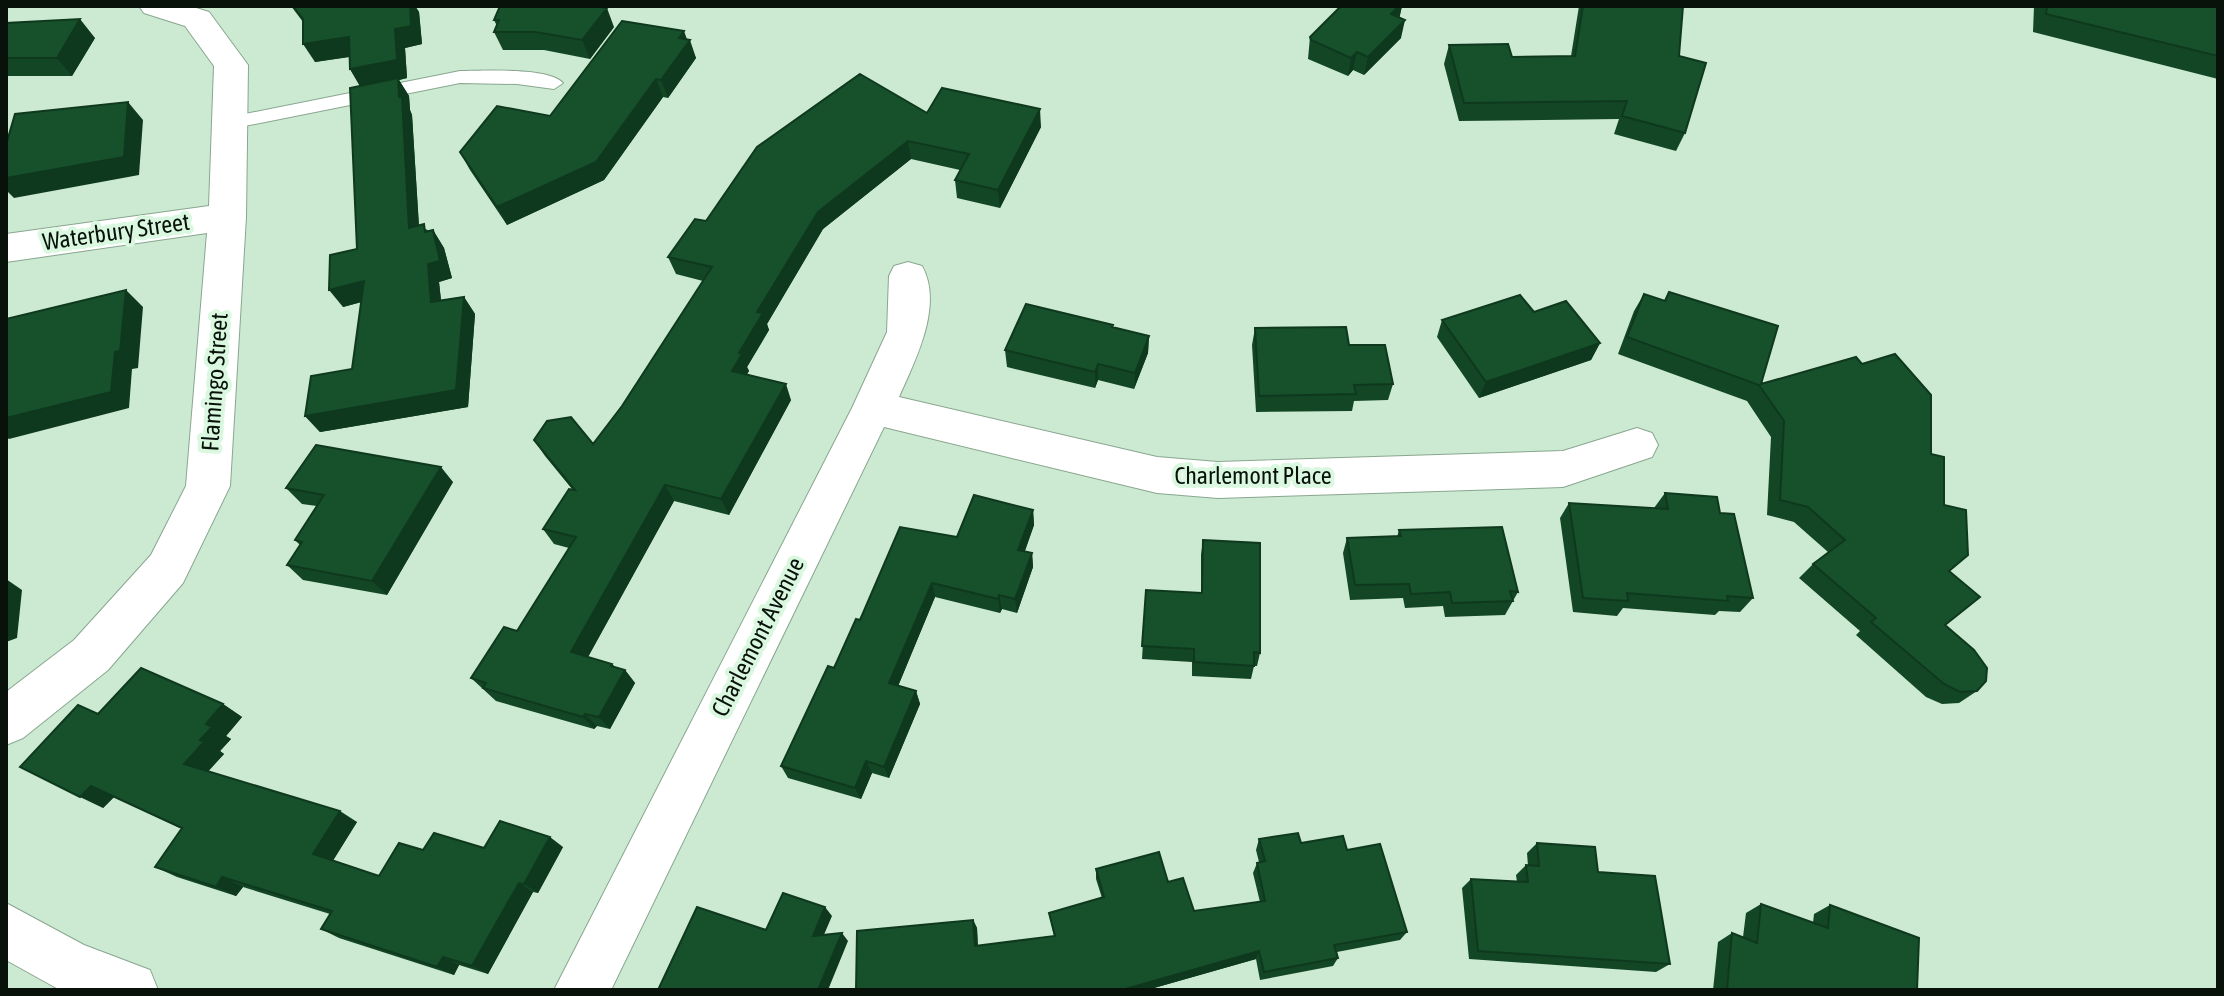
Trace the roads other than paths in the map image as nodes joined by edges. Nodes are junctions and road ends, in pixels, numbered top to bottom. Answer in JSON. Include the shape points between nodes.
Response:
{"nodes":[{"id":1,"x":155,"y":6,"type":"edge"},
{"id":2,"x":554,"y":83,"type":"dead end"},
{"id":3,"x":230,"y":123,"type":"junction"},
{"id":4,"x":227,"y":217,"type":"junction"},
{"id":5,"x":6,"y":248,"type":"edge"},
{"id":6,"x":908,"y":276,"type":"dead end"},
{"id":7,"x":873,"y":408,"type":"junction"},
{"id":8,"x":1637,"y":445,"type":"dead end"},
{"id":9,"x":6,"y":722,"type":"edge"},
{"id":10,"x":6,"y":930,"type":"edge"},
{"id":11,"x":130,"y":990,"type":"edge"},
{"id":12,"x":582,"y":990,"type":"edge"}],
"edges":[{"from":1,"to":3,"type":"street","name":"Flamingo Street","via":[[197,19],[231,65]]},
{"from":2,"to":3,"type":"lane","via":[[460,77]]},
{"from":3,"to":4,"type":"street","name":"Flamingo Street"},
{"from":4,"to":5,"type":"street","name":"Waterbury Street"},
{"from":4,"to":9,"type":"street","name":"Flamingo Street","via":[[208,486],[167,569],[91,655]]},
{"from":6,"to":7,"type":"street","name":"Charlemont Avenue","via":[[907,332]]},
{"from":7,"to":8,"type":"street","name":"Charlemont Place","via":[[1157,475],[1218,480],[1563,469]]},
{"from":7,"to":12,"type":"street","name":"Charlemont Avenue"},
{"from":10,"to":11,"type":"street","via":[[68,966]]}]}
